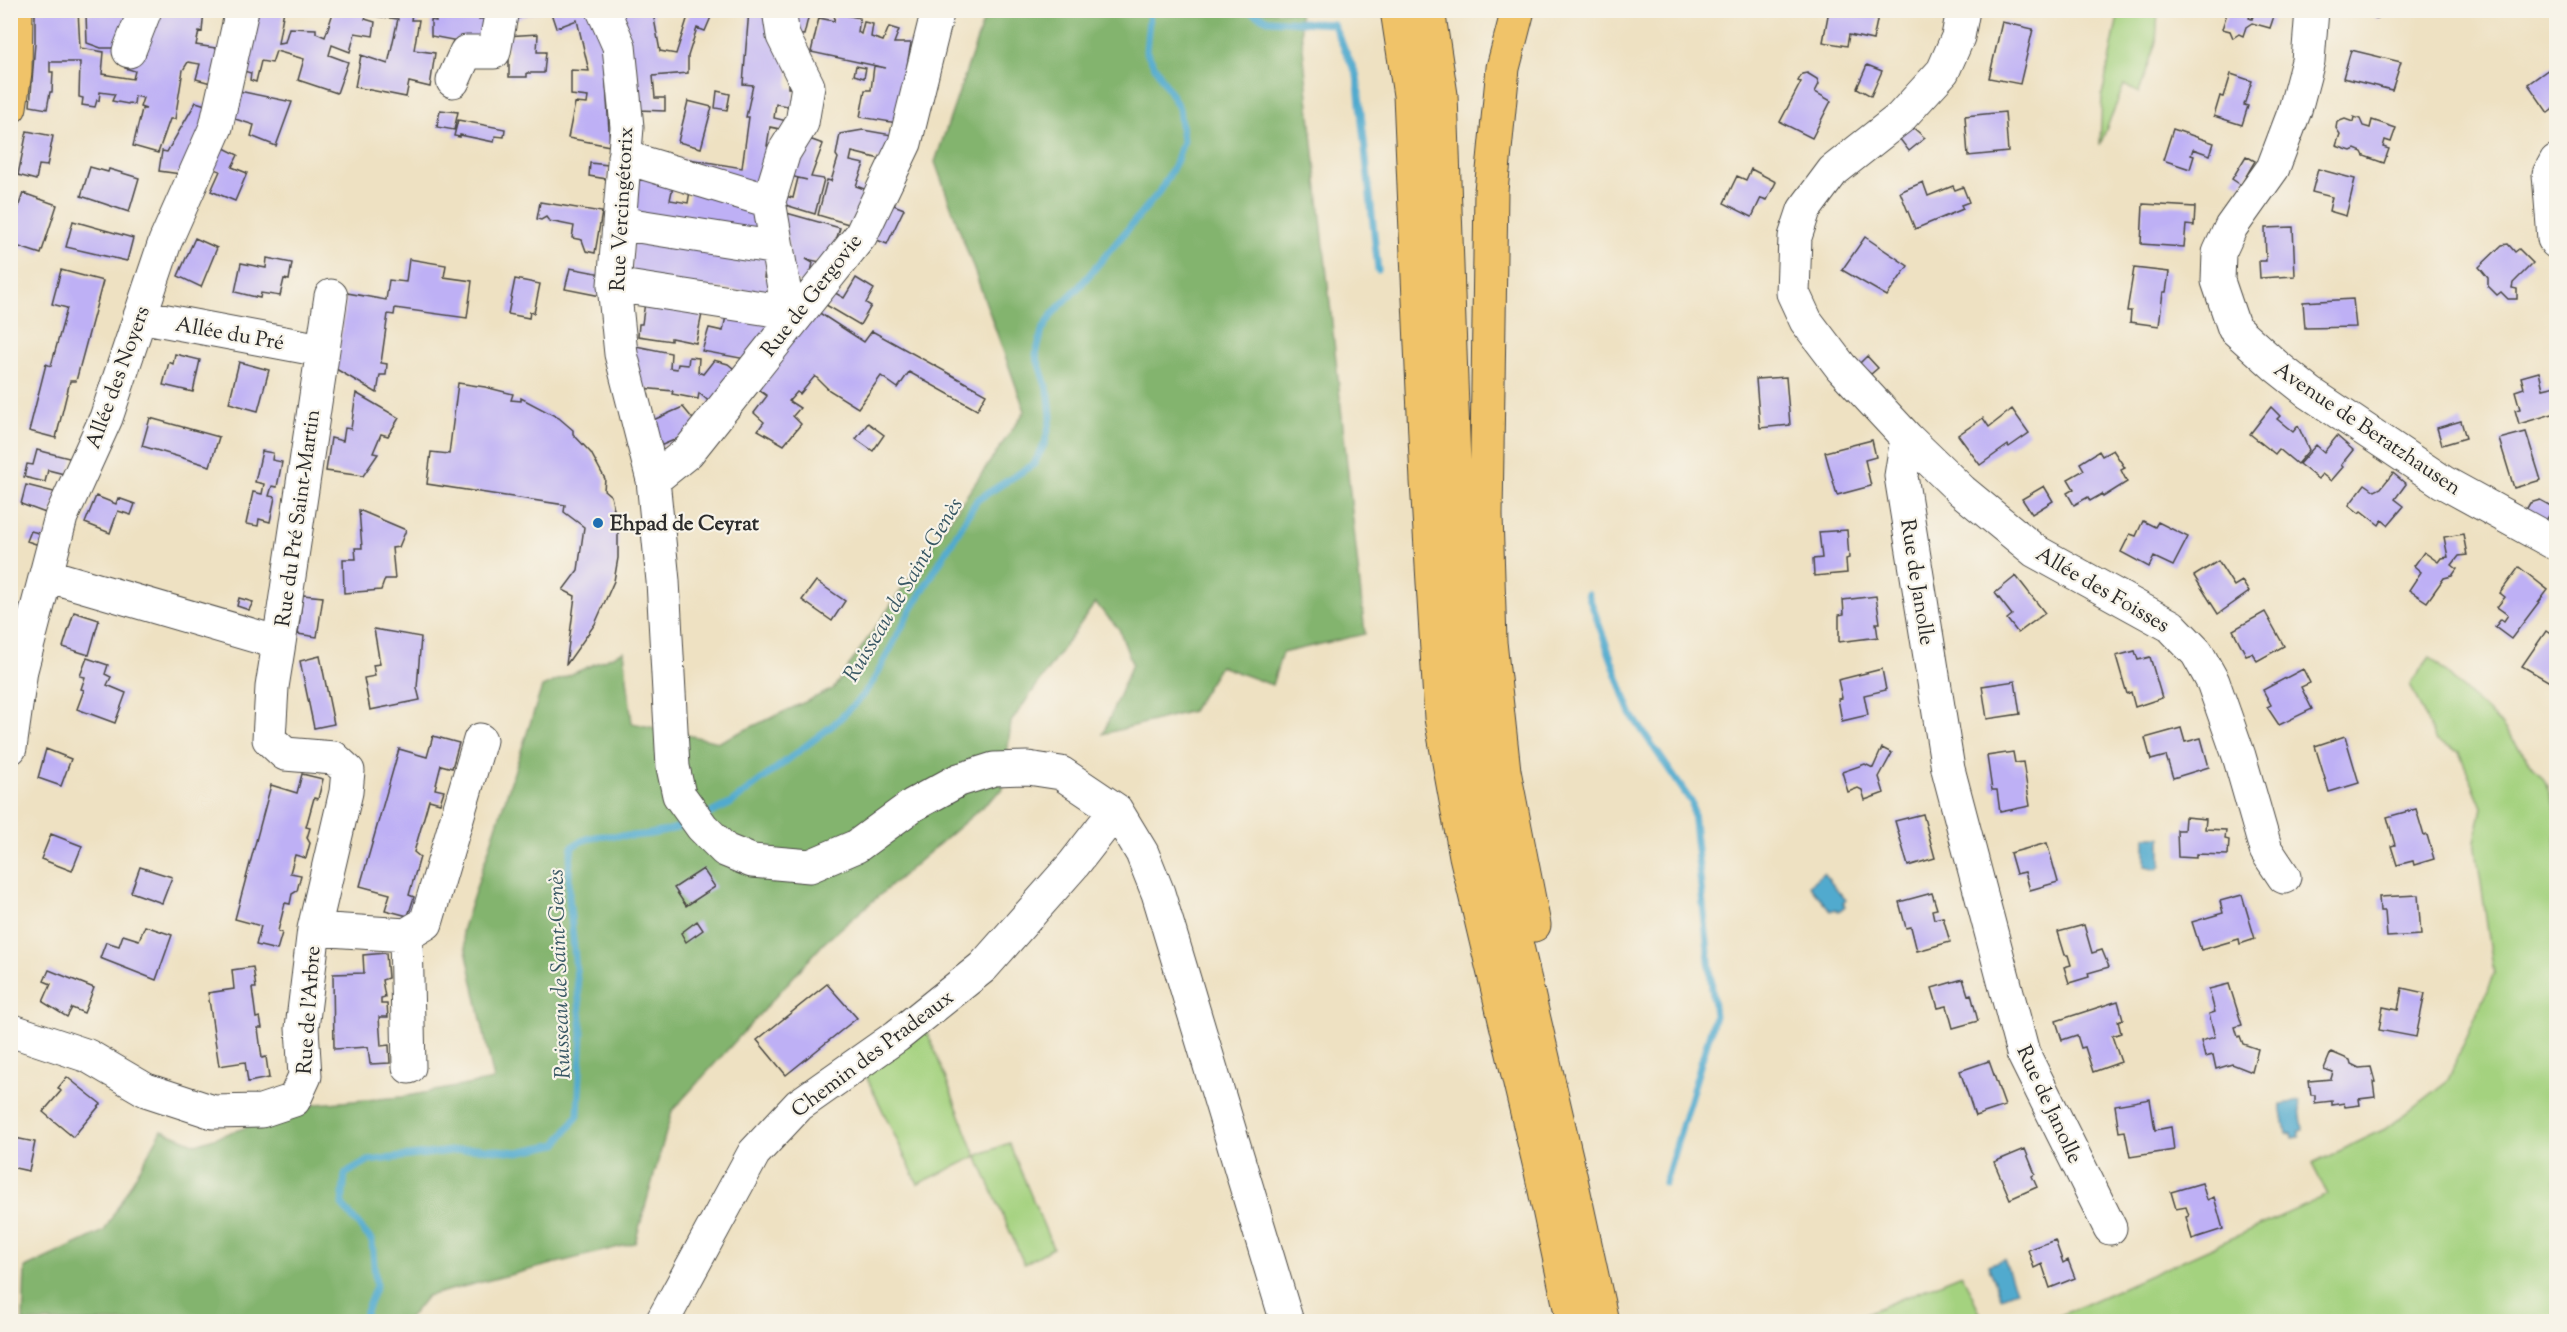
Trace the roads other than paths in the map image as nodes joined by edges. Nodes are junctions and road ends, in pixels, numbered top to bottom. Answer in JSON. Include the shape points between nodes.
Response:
{"nodes":[{"id":1,"x":16,"y":10,"type":"edge"},
{"id":2,"x":145,"y":10,"type":"edge"},
{"id":3,"x":242,"y":10,"type":"edge"},
{"id":4,"x":501,"y":10,"type":"edge"},
{"id":5,"x":603,"y":10,"type":"edge"},
{"id":6,"x":779,"y":10,"type":"edge"},
{"id":7,"x":938,"y":10,"type":"edge"},
{"id":8,"x":1397,"y":10,"type":"edge"},
{"id":9,"x":1428,"y":10,"type":"edge"},
{"id":10,"x":1518,"y":10,"type":"edge"},
{"id":11,"x":1963,"y":10,"type":"edge"},
{"id":12,"x":2312,"y":10,"type":"edge"},
{"id":13,"x":129,"y":51,"type":"dead end"},
{"id":14,"x":453,"y":81,"type":"dead end"},
{"id":15,"x":10,"y":107,"type":"edge"},
{"id":16,"x":624,"y":157,"type":"junction"},
{"id":17,"x":2556,"y":161,"type":"edge"},
{"id":18,"x":769,"y":201,"type":"junction"},
{"id":19,"x":619,"y":223,"type":"junction"},
{"id":20,"x":2556,"y":242,"type":"edge"},
{"id":21,"x":777,"y":248,"type":"junction"},
{"id":22,"x":614,"y":285,"type":"junction"},
{"id":23,"x":331,"y":296,"type":"dead end"},
{"id":24,"x":140,"y":316,"type":"junction"},
{"id":25,"x":789,"y":317,"type":"junction"},
{"id":26,"x":321,"y":350,"type":"junction"},
{"id":27,"x":1907,"y":438,"type":"junction"},
{"id":28,"x":653,"y":480,"type":"junction"},
{"id":29,"x":2556,"y":544,"type":"edge"},
{"id":30,"x":46,"y":575,"type":"junction"},
{"id":31,"x":279,"y":643,"type":"junction"},
{"id":32,"x":480,"y":740,"type":"dead end"},
{"id":33,"x":10,"y":748,"type":"edge"},
{"id":34,"x":1116,"y":810,"type":"junction"},
{"id":35,"x":2284,"y":878,"type":"dead end"},
{"id":36,"x":314,"y":929,"type":"junction"},
{"id":37,"x":406,"y":935,"type":"junction"},
{"id":38,"x":10,"y":1030,"type":"edge"},
{"id":39,"x":410,"y":1067,"type":"dead end"},
{"id":40,"x":1567,"y":1161,"type":"junction"},
{"id":41,"x":2110,"y":1228,"type":"dead end"},
{"id":42,"x":662,"y":1322,"type":"edge"},
{"id":43,"x":1287,"y":1322,"type":"edge"},
{"id":44,"x":1573,"y":1322,"type":"edge"},
{"id":45,"x":1602,"y":1322,"type":"edge"}],
"edges":[{"from":1,"to":15,"type":"main road"},
{"from":2,"to":13,"type":"street"},
{"from":3,"to":24,"type":"street","name":"Allée des Noyers","via":[[216,127],[165,242]]},
{"from":4,"to":14,"type":"street","via":[[494,52],[466,52]]},
{"from":5,"to":16,"type":"street","name":"Rue Vercingétorix","via":[[619,46],[627,127]]},
{"from":6,"to":18,"type":"street","via":[[783,36],[808,86],[802,123],[784,152]]},
{"from":7,"to":25,"type":"street","name":"Rue de Gergovie","via":[[905,143],[861,235]]},
{"from":8,"to":44,"type":"main road","via":[[1410,94],[1442,718],[1466,856]]},
{"from":9,"to":40,"type":"main road","via":[[1441,95],[1454,465],[1470,717],[1495,852]]},
{"from":10,"to":40,"type":"main road","via":[[1503,68],[1491,190],[1486,515],[1490,642],[1504,771],[1548,997]]},
{"from":11,"to":27,"type":"street","via":[[1958,37],[1943,71],[1900,118],[1833,171],[1804,210],[1796,237],[1793,293],[1806,321]]},
{"from":12,"to":29,"type":"street","name":"Avenue de Beratzhausen","via":[[2308,61],[2273,168],[2231,227],[2219,253],[2218,281],[2234,328],[2276,366],[2443,482]]},
{"from":16,"to":18,"type":"street"},
{"from":16,"to":19,"type":"street","name":"Rue Vercingétorix"},
{"from":17,"to":20,"type":"street","via":[[2549,174]]},
{"from":18,"to":21,"type":"street"},
{"from":19,"to":21,"type":"street"},
{"from":19,"to":22,"type":"street","name":"Rue Vercingétorix"},
{"from":21,"to":25,"type":"street"},
{"from":22,"to":25,"type":"street"},
{"from":22,"to":28,"type":"street","name":"Rue Vercingétorix","via":[[621,354]]},
{"from":23,"to":26,"type":"street","name":"Rue du Pré Saint-Martin"},
{"from":24,"to":26,"type":"street","name":"Allée du Pré"},
{"from":24,"to":30,"type":"street","name":"Allée des Noyers","via":[[106,418],[61,518]]},
{"from":25,"to":28,"type":"street","name":"Rue de Gergovie","via":[[688,452]]},
{"from":26,"to":31,"type":"street","name":"Rue du Pré Saint-Martin"},
{"from":27,"to":35,"type":"street","name":"Allée des Foisses","via":[[1962,491],[2035,551],[2170,626],[2197,653],[2213,682],[2239,756],[2266,850]]},
{"from":27,"to":41,"type":"street","name":"Rue de Janolle","via":[[1901,476],[1948,769],[2023,1053]]},
{"from":28,"to":34,"type":"street","name":"Rue Vercingétorix","via":[[673,767],[679,795],[725,850],[752,861],[810,866],[857,846],[914,805],[959,780],[994,769],[1028,768],[1060,773]]},
{"from":30,"to":31,"type":"street","name":"Rue du Pré Saint-Martin"},
{"from":30,"to":33,"type":"street","name":"Allée des Noyers","via":[[21,670]]},
{"from":31,"to":36,"type":"street","name":"Rue de l'Arbre","via":[[269,739],[285,754],[334,758],[348,771]]},
{"from":32,"to":37,"type":"street","via":[[426,923]]},
{"from":34,"to":42,"type":"street","name":"Chemin des Pradeaux","via":[[983,967],[897,1036],[799,1105],[754,1153]]},
{"from":34,"to":43,"type":"street","via":[[1142,854],[1158,893]]},
{"from":36,"to":37,"type":"street"},
{"from":36,"to":38,"type":"street","name":"Rue de l'Arbre","via":[[302,1028],[305,1076],[294,1100],[261,1111],[213,1112],[146,1090],[88,1056]]},
{"from":37,"to":39,"type":"street"},
{"from":40,"to":45,"type":"main road"}]}
